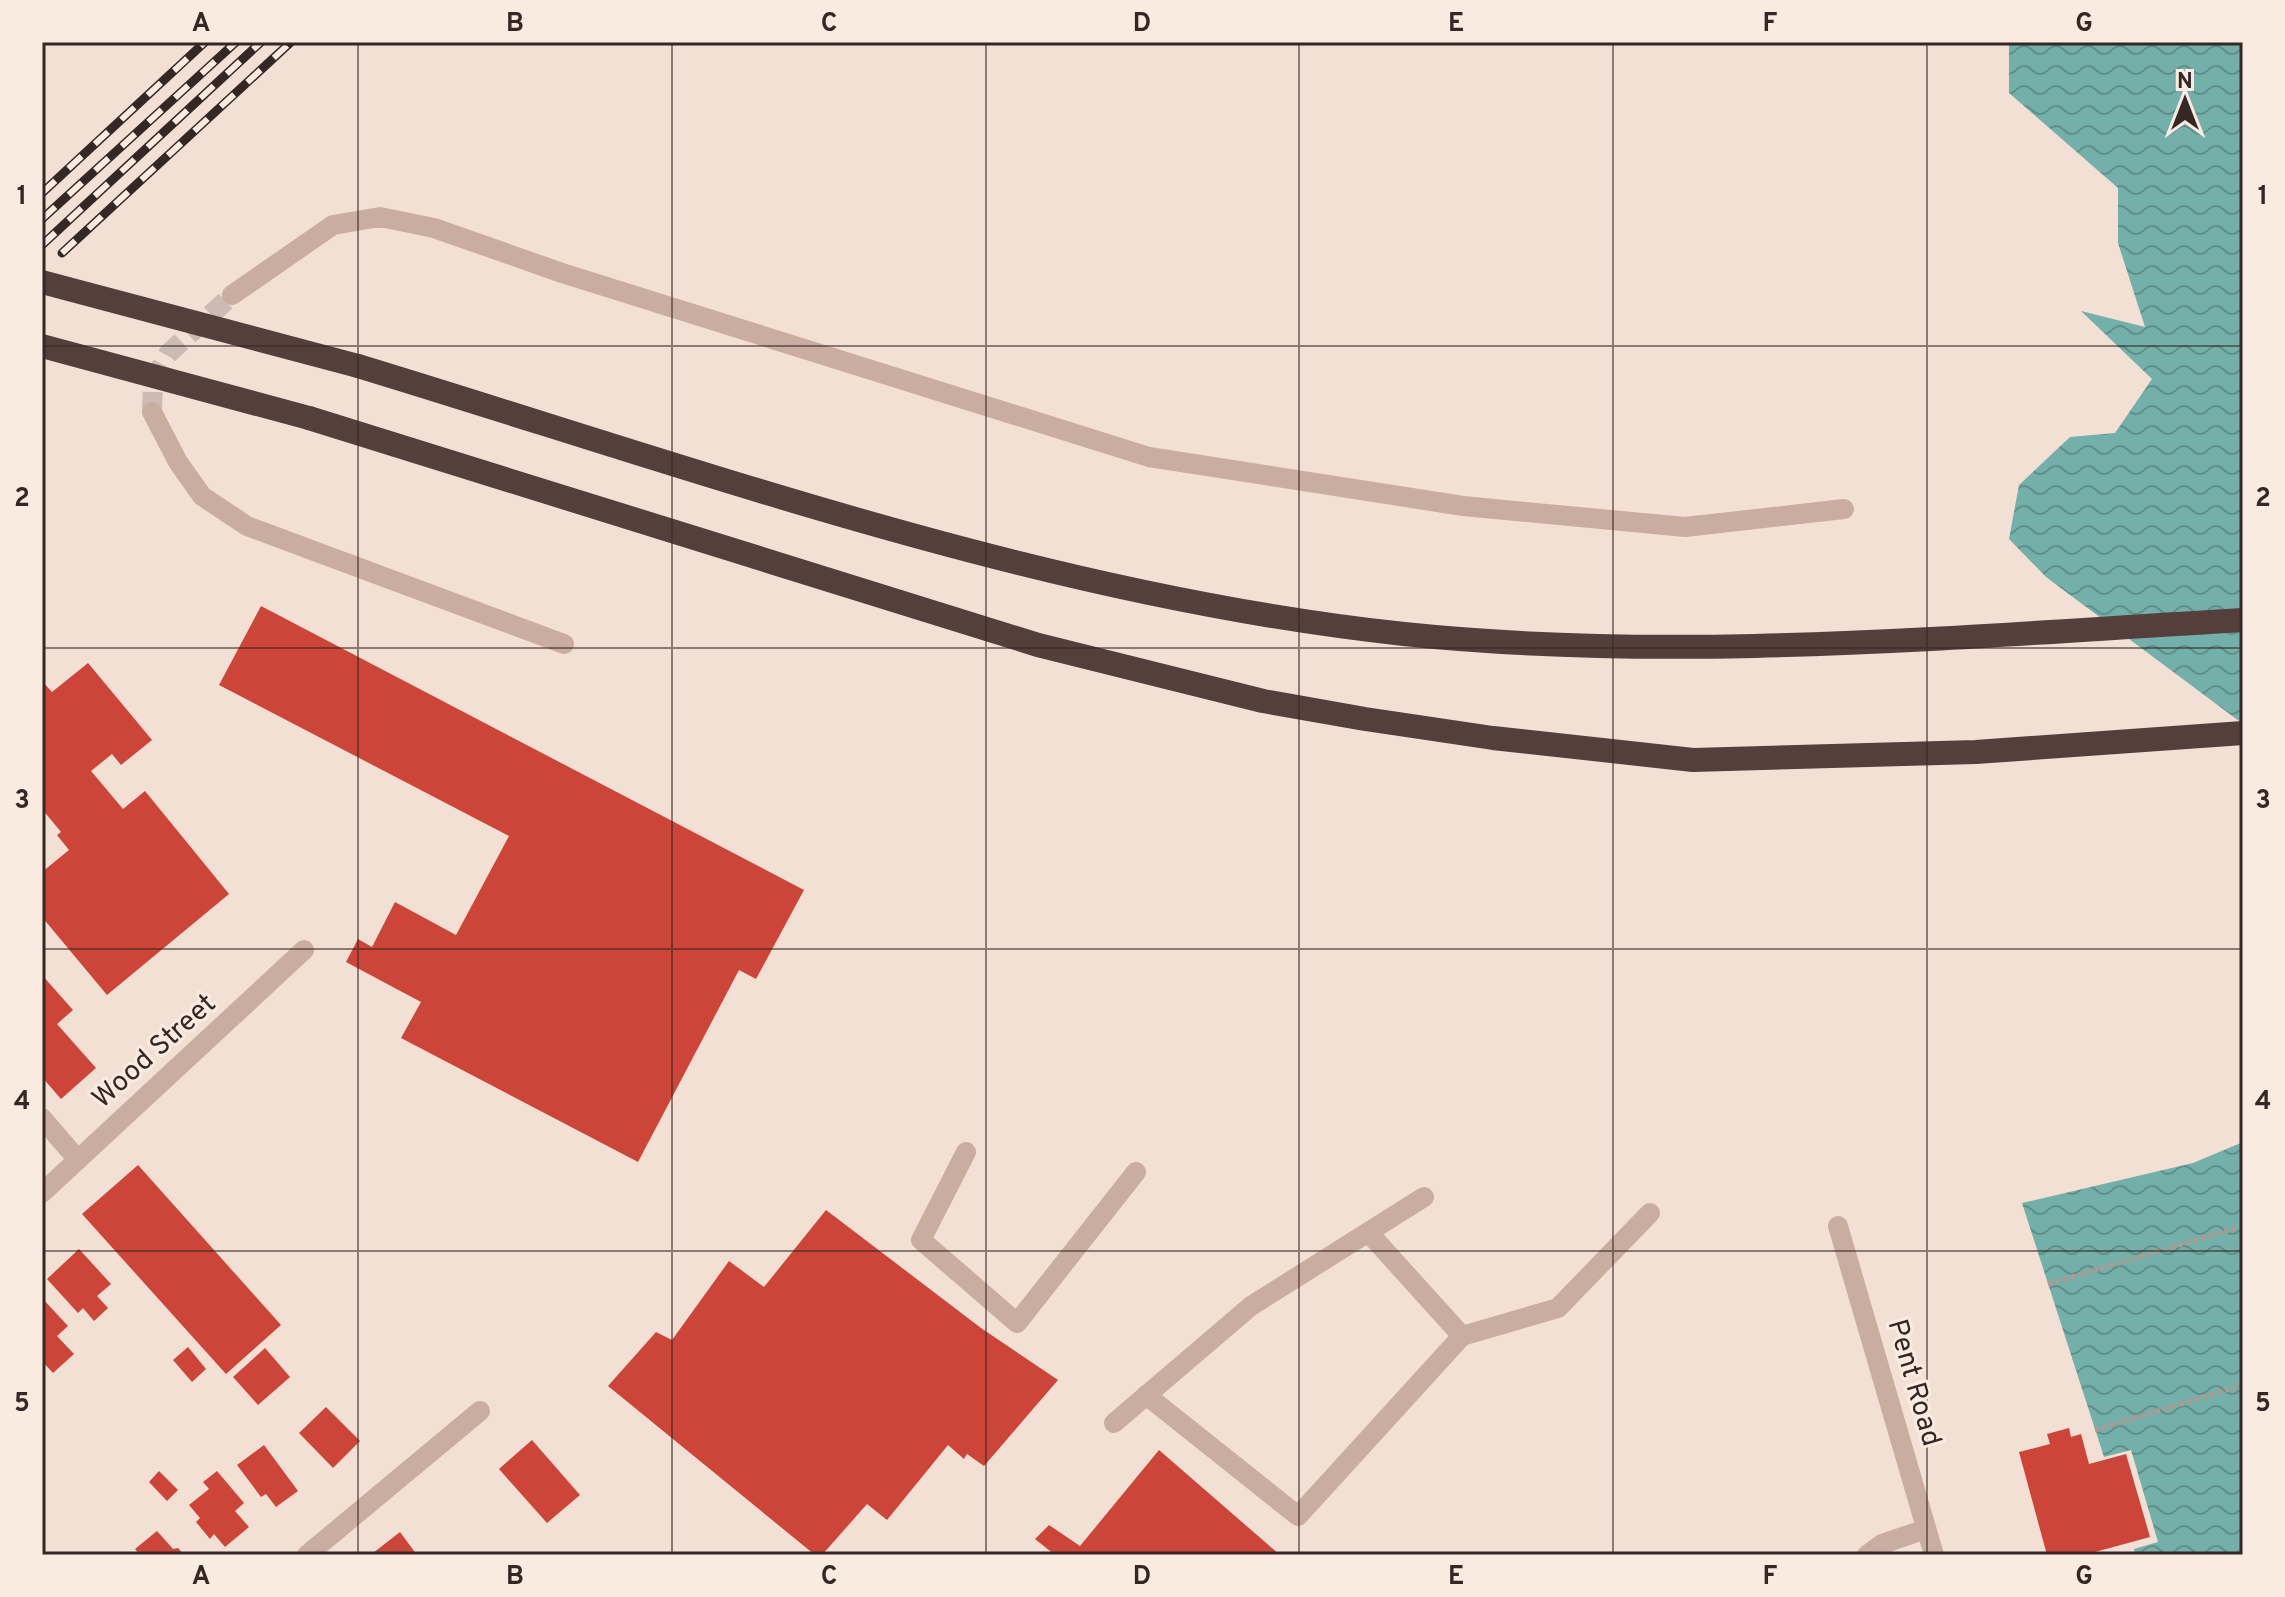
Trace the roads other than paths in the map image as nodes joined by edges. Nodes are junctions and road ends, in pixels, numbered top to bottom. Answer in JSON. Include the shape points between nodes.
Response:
{"nodes":[{"id":1,"x":42,"y":282,"type":"edge"},
{"id":2,"x":232,"y":295,"type":"tunnel mouth"},
{"id":3,"x":42,"y":346,"type":"edge"},
{"id":4,"x":152,"y":412,"type":"tunnel mouth"},
{"id":5,"x":1844,"y":509,"type":"dead end"},
{"id":6,"x":2243,"y":620,"type":"edge"},
{"id":7,"x":564,"y":644,"type":"dead end"},
{"id":8,"x":2243,"y":733,"type":"edge"},
{"id":9,"x":304,"y":950,"type":"dead end"},
{"id":10,"x":42,"y":1118,"type":"edge"},
{"id":11,"x":966,"y":1152,"type":"dead end"},
{"id":12,"x":78,"y":1160,"type":"junction"},
{"id":13,"x":1136,"y":1172,"type":"dead end"},
{"id":14,"x":42,"y":1193,"type":"edge"},
{"id":15,"x":1424,"y":1197,"type":"dead end"},
{"id":16,"x":1650,"y":1213,"type":"dead end"},
{"id":17,"x":1838,"y":1226,"type":"dead end"},
{"id":18,"x":1368,"y":1232,"type":"junction"},
{"id":19,"x":1462,"y":1336,"type":"junction"},
{"id":20,"x":1146,"y":1395,"type":"junction"},
{"id":21,"x":480,"y":1411,"type":"dead end"},
{"id":22,"x":1114,"y":1423,"type":"dead end"},
{"id":23,"x":1926,"y":1529,"type":"junction"},
{"id":24,"x":307,"y":1555,"type":"edge"},
{"id":25,"x":1867,"y":1555,"type":"edge"},
{"id":26,"x":1934,"y":1555,"type":"edge"}],
"edges":[{"from":1,"to":6,"type":"highway","bridge":true,"via":[[358,366],[947,545],[1171,599],[1404,634],[1626,647],[1760,647]]},
{"from":2,"to":5,"type":"street","via":[[333,225],[380,217],[434,228],[1149,457],[1463,506],[1685,527]]},
{"from":3,"to":8,"type":"highway","bridge":true,"via":[[309,418],[1038,645],[1278,703],[1493,738],[1693,760],[1976,752]]},
{"from":4,"to":7,"type":"street","via":[[202,496],[247,526]]},
{"from":9,"to":12,"type":"street","name":"Wood Street"},
{"from":10,"to":12,"type":"street"},
{"from":11,"to":13,"type":"street","via":[[921,1240],[1017,1323]]},
{"from":12,"to":14,"type":"street","name":"Wood Street"},
{"from":15,"to":18,"type":"street"},
{"from":16,"to":19,"type":"street","via":[[1558,1308]]},
{"from":17,"to":23,"type":"street","name":"Pent Road"},
{"from":18,"to":19,"type":"street"},
{"from":18,"to":20,"type":"street","via":[[1251,1306]]},
{"from":19,"to":20,"type":"street","via":[[1298,1516]]},
{"from":20,"to":22,"type":"street"},
{"from":21,"to":24,"type":"street"},
{"from":23,"to":25,"type":"street","via":[[1882,1544]]},
{"from":23,"to":26,"type":"street","name":"Pent Road"}]}
